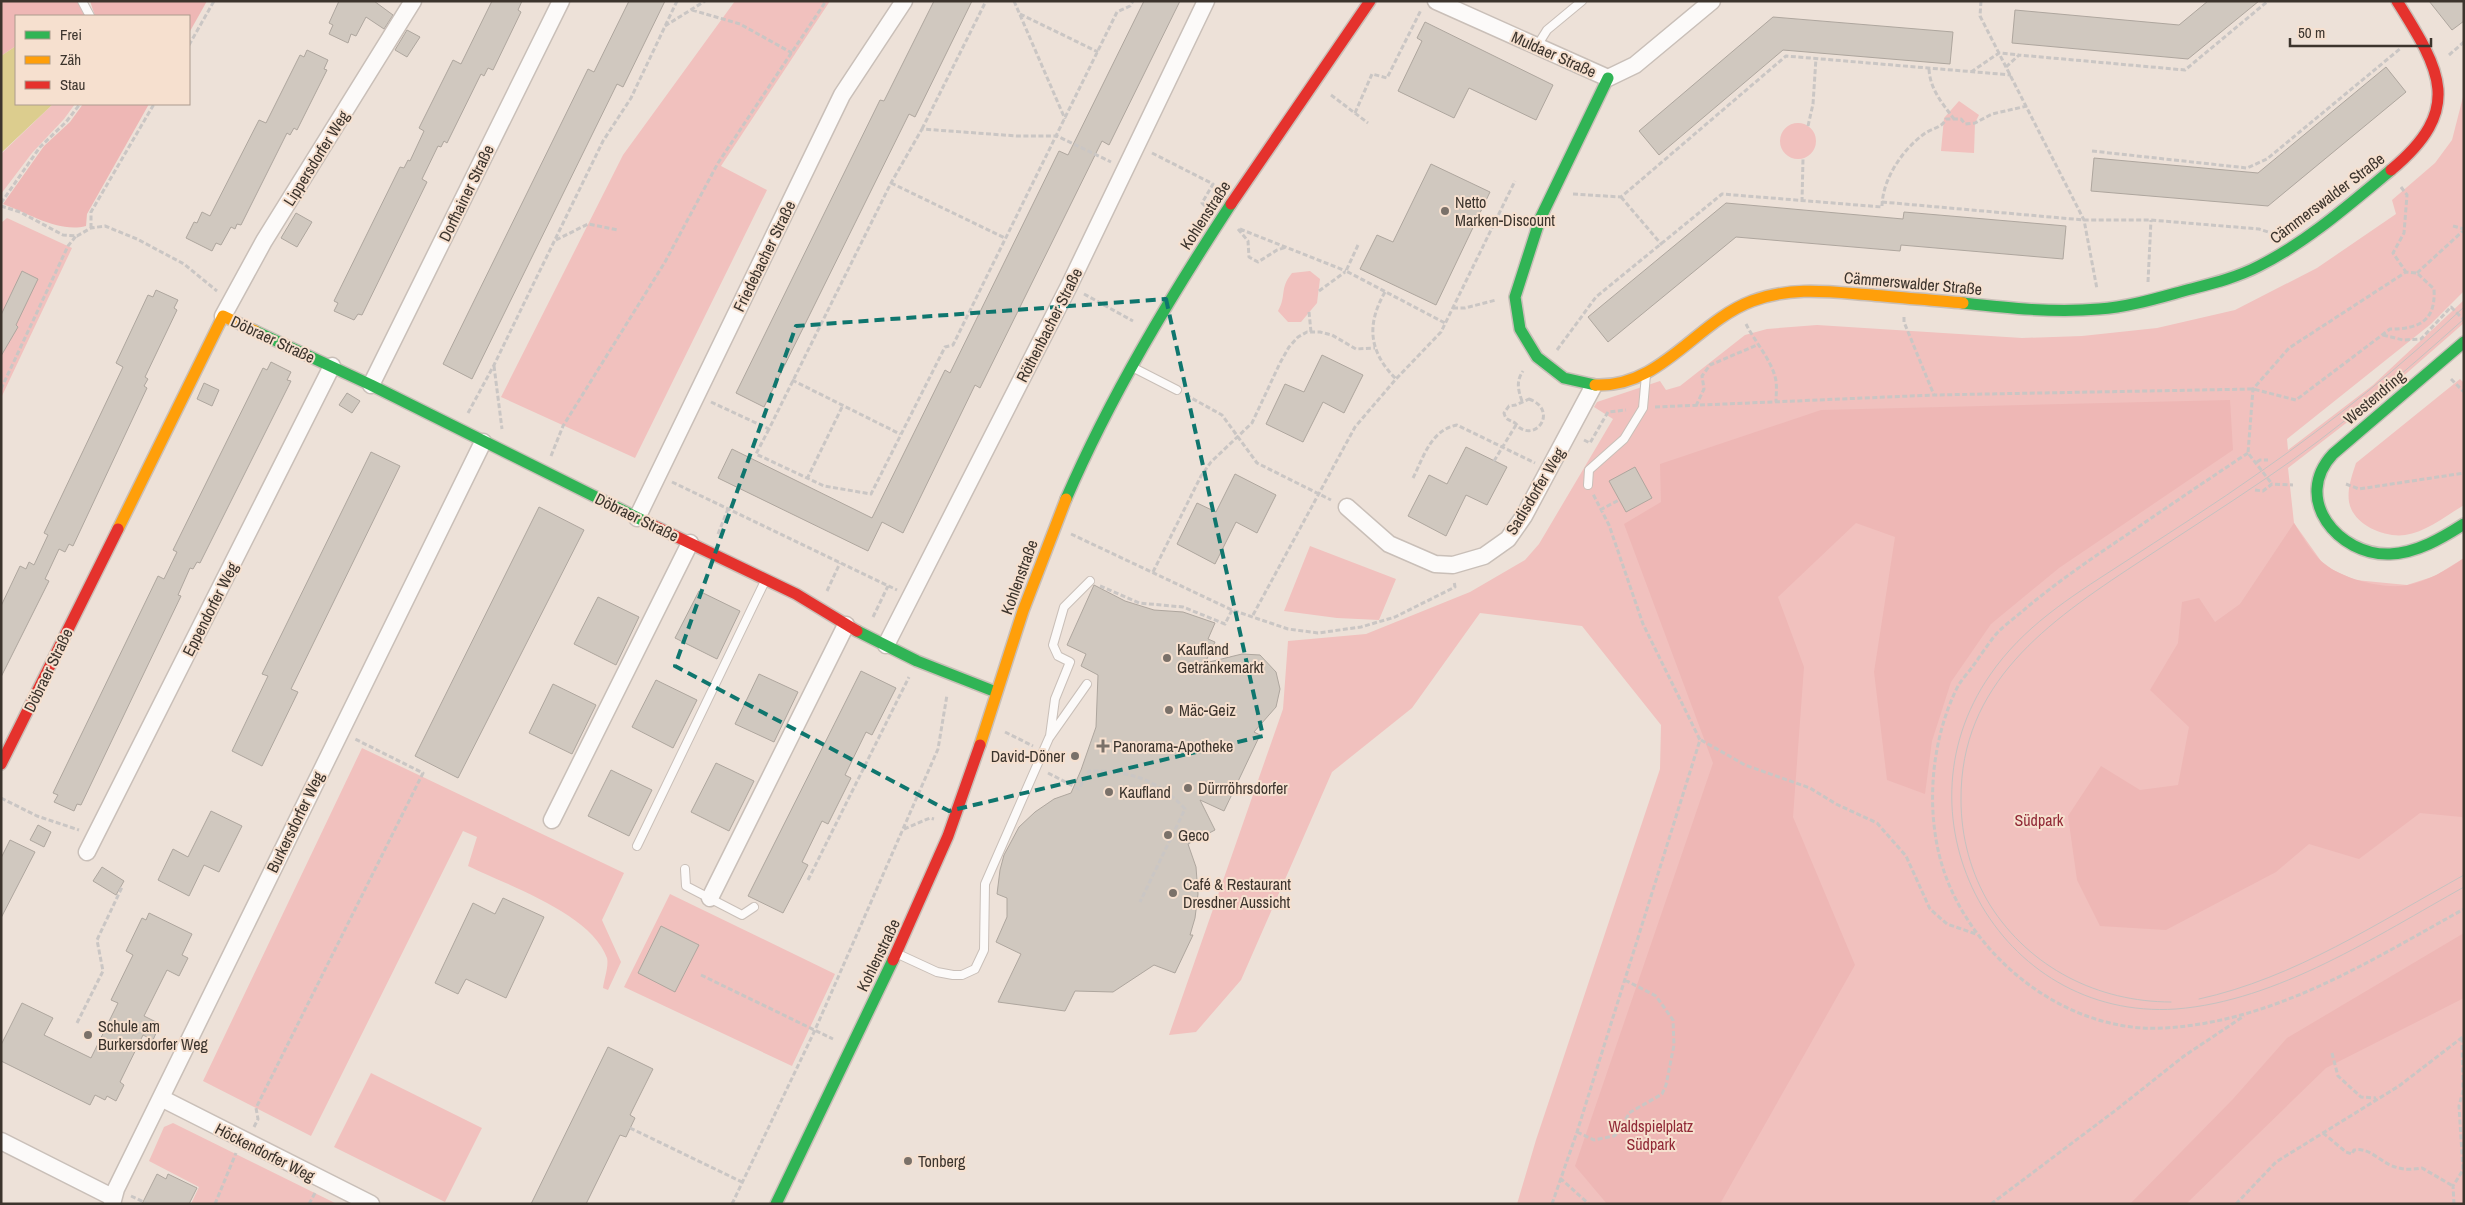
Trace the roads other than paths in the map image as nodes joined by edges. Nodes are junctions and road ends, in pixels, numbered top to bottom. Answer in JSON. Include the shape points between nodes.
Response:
{"nodes":[{"id":1,"x":82,"y":1,"type":"edge"},
{"id":2,"x":413,"y":1,"type":"edge"},
{"id":3,"x":561,"y":1,"type":"edge"},
{"id":4,"x":904,"y":1,"type":"edge"},
{"id":5,"x":1206,"y":1,"type":"edge"},
{"id":6,"x":1370,"y":1,"type":"edge"},
{"id":7,"x":1436,"y":1,"type":"edge"},
{"id":8,"x":1582,"y":1,"type":"edge"},
{"id":9,"x":1712,"y":1,"type":"edge"},
{"id":10,"x":2398,"y":2,"type":"edge"},
{"id":11,"x":1575,"y":5,"type":"edge"},
{"id":12,"x":89,"y":15,"type":"edge"},
{"id":13,"x":1537,"y":46,"type":"junction"},
{"id":14,"x":1608,"y":78,"type":"junction"},
{"id":15,"x":227,"y":310,"type":"junction"},
{"id":16,"x":2464,"y":342,"type":"edge"},
{"id":17,"x":332,"y":366,"type":"junction"},
{"id":18,"x":1131,"y":366,"type":"junction"},
{"id":19,"x":1646,"y":373,"type":"junction"},
{"id":20,"x":371,"y":384,"type":"junction"},
{"id":21,"x":1593,"y":387,"type":"junction"},
{"id":22,"x":1177,"y":390,"type":"dead end"},
{"id":23,"x":488,"y":444,"type":"junction"},
{"id":24,"x":1588,"y":485,"type":"road end"},
{"id":25,"x":1347,"y":507,"type":"road end"},
{"id":26,"x":637,"y":518,"type":"junction"},
{"id":27,"x":2464,"y":524,"type":"edge"},
{"id":28,"x":690,"y":543,"type":"junction"},
{"id":29,"x":766,"y":580,"type":"junction"},
{"id":30,"x":1090,"y":581,"type":"road end"},
{"id":31,"x":846,"y":625,"type":"junction"},
{"id":32,"x":886,"y":645,"type":"junction"},
{"id":33,"x":1087,"y":684,"type":"dead end"},
{"id":34,"x":996,"y":692,"type":"junction"},
{"id":35,"x":1049,"y":738,"type":"junction"},
{"id":36,"x":1,"y":764,"type":"edge"},
{"id":37,"x":552,"y":820,"type":"dead end"},
{"id":38,"x":637,"y":846,"type":"dead end"},
{"id":39,"x":87,"y":852,"type":"dead end"},
{"id":40,"x":685,"y":869,"type":"dead end"},
{"id":41,"x":710,"y":898,"type":"junction"},
{"id":42,"x":754,"y":908,"type":"dead end"},
{"id":43,"x":898,"y":954,"type":"junction"},
{"id":44,"x":160,"y":1098,"type":"junction"},
{"id":45,"x":1,"y":1141,"type":"edge"},
{"id":46,"x":112,"y":1200,"type":"edge"},
{"id":47,"x":371,"y":1204,"type":"edge"},
{"id":48,"x":776,"y":1204,"type":"edge"}],
"edges":[{"from":1,"to":12,"type":"lane"},
{"from":2,"to":15,"type":"street","name":"Lippersdorfer Weg","via":[[264,241]]},
{"from":3,"to":20,"type":"street","name":"Dorfhainer Straße"},
{"from":4,"to":26,"type":"street","name":"Friedebacher Straße","via":[[842,95]]},
{"from":5,"to":32,"type":"street","name":"Röthenbacher Straße","via":[[1069,286]]},
{"from":6,"to":18,"type":"street","name":"Kohlenstraße","via":[[1221,218]]},
{"from":7,"to":13,"type":"street","name":"Muldaer Straße"},
{"from":8,"to":11,"type":"lane"},
{"from":9,"to":14,"type":"street","name":"Muldaer Straße","via":[[1635,65]]},
{"from":10,"to":19,"type":"street","name":"Cämmerswalder Straße","via":[[2435,66],[2440,104],[2429,132],[2417,148],[2300,242],[2267,262],[2227,280],[2147,302],[2100,309],[2041,311],[1807,290],[1776,293],[1738,307]]},
{"from":11,"to":13,"type":"lane","via":[[1547,30]]},
{"from":13,"to":14,"type":"street","name":"Muldaer Straße"},
{"from":14,"to":21,"type":"street","name":"Cämmerswalder Straße","via":[[1528,246],[1515,296],[1522,335],[1536,359],[1567,381]]},
{"from":15,"to":17,"type":"street","name":"Döbraer Straße"},
{"from":15,"to":36,"type":"street","name":"Döbraer Straße"},
{"from":16,"to":27,"type":"street","name":"Westendring","via":[[2341,446],[2323,464],[2316,485],[2318,504],[2326,521],[2344,538],[2371,551],[2388,554],[2413,550],[2435,542]]},
{"from":17,"to":20,"type":"street","name":"Döbraer Straße"},
{"from":17,"to":39,"type":"street","name":"Eppendorfer Weg"},
{"from":18,"to":22,"type":"lane"},
{"from":18,"to":34,"type":"street","name":"Kohlenstraße","via":[[1055,526]]},
{"from":19,"to":21,"type":"street","name":"Cämmerswalder Straße","via":[[1618,384]]},
{"from":19,"to":24,"type":"lane","via":[[1644,408],[1624,440],[1589,470]]},
{"from":20,"to":23,"type":"street","name":"Döbraer Straße"},
{"from":21,"to":25,"type":"street","name":"Sadisdorfer Weg","via":[[1524,516],[1508,539],[1484,556],[1453,566],[1435,564],[1389,544]]},
{"from":23,"to":26,"type":"street","name":"Döbraer Straße"},
{"from":23,"to":44,"type":"street","name":"Burkersdorfer Weg","via":[[339,731]]},
{"from":26,"to":28,"type":"street","name":"Döbraer Straße"},
{"from":28,"to":29,"type":"street","name":"Döbraer Straße"},
{"from":28,"to":37,"type":"street","name":"Döbraer Straße"},
{"from":29,"to":31,"type":"street","name":"Döbraer Straße"},
{"from":29,"to":38,"type":"lane"},
{"from":30,"to":35,"type":"lane","via":[[1064,607],[1052,645],[1058,656],[1070,662],[1056,699]]},
{"from":31,"to":32,"type":"street","name":"Döbraer Straße"},
{"from":31,"to":41,"type":"street"},
{"from":32,"to":34,"type":"street","name":"Döbraer Straße","via":[[917,661]]},
{"from":33,"to":35,"type":"lane"},
{"from":34,"to":43,"type":"street","name":"Kohlenstraße","via":[[951,827]]},
{"from":35,"to":43,"type":"lane","via":[[985,884],[984,950],[975,969],[952,976]]},
{"from":40,"to":41,"type":"lane","via":[[686,886]]},
{"from":41,"to":42,"type":"lane","via":[[742,915]]},
{"from":43,"to":48,"type":"street","name":"Kohlenstraße","via":[[808,1132]]},
{"from":44,"to":46,"type":"street","name":"Burkersdorfer Weg"},
{"from":44,"to":47,"type":"street","name":"Höckendorfer Weg"},
{"from":45,"to":46,"type":"street"}]}
